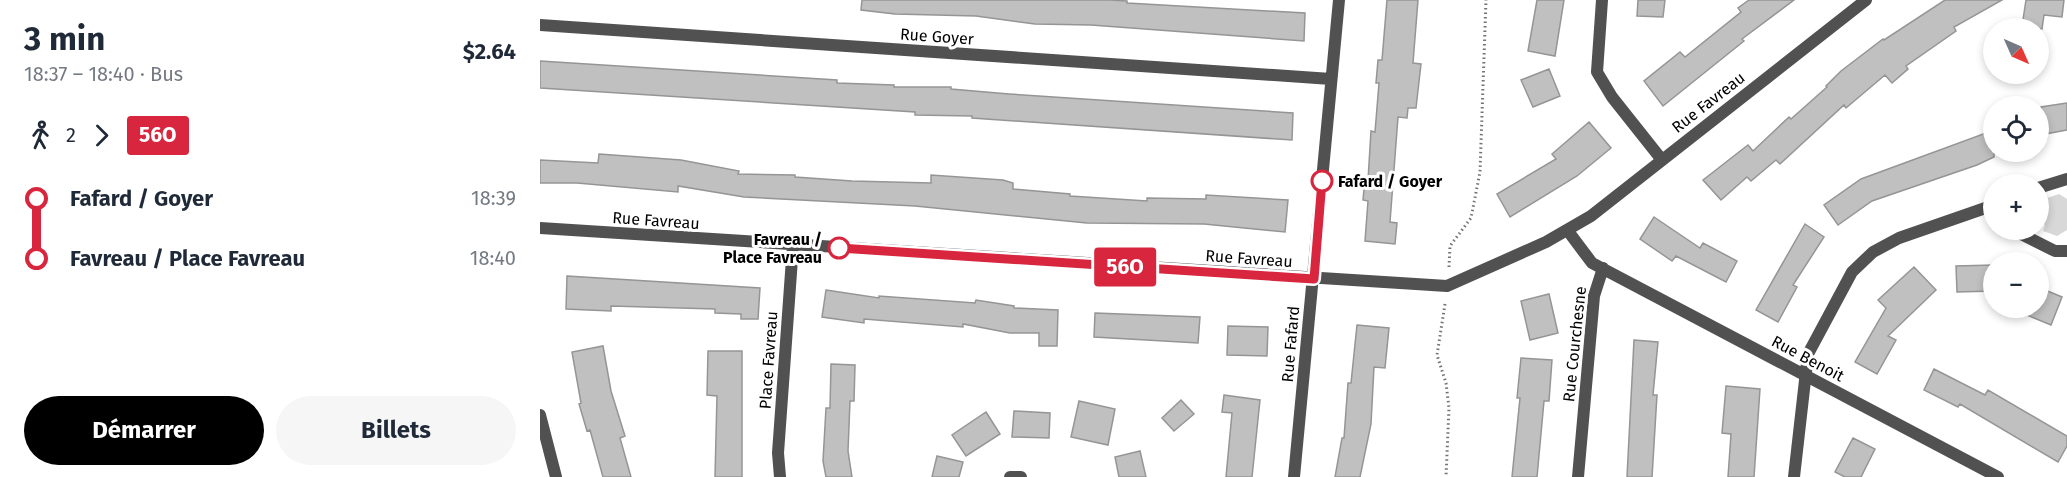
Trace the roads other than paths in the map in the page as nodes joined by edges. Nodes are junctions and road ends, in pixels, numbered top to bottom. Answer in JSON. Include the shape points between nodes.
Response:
{"nodes":[{"id":1,"x":1339,"y":0,"type":"edge"},
{"id":2,"x":1602,"y":0,"type":"edge"},
{"id":3,"x":1866,"y":0,"type":"edge"},
{"id":4,"x":540,"y":26,"type":"edge"},
{"id":5,"x":1331,"y":79,"type":"junction"},
{"id":6,"x":1662,"y":160,"type":"junction"},
{"id":7,"x":2067,"y":179,"type":"edge"},
{"id":8,"x":2049,"y":185,"type":"edge"},
{"id":9,"x":1983,"y":211,"type":"edge"},
{"id":10,"x":540,"y":228,"type":"edge"},
{"id":11,"x":1568,"y":231,"type":"junction"},
{"id":12,"x":2033,"y":240,"type":"edge"},
{"id":13,"x":793,"y":245,"type":"junction"},
{"id":14,"x":2067,"y":251,"type":"edge"},
{"id":15,"x":1603,"y":268,"type":"junction"},
{"id":16,"x":1314,"y":279,"type":"junction"},
{"id":17,"x":1805,"y":376,"type":"junction"},
{"id":18,"x":540,"y":415,"type":"edge"},
{"id":19,"x":556,"y":477,"type":"edge"},
{"id":20,"x":780,"y":477,"type":"edge"},
{"id":21,"x":1010,"y":477,"type":"edge"},
{"id":22,"x":1022,"y":477,"type":"edge"},
{"id":23,"x":1294,"y":477,"type":"edge"},
{"id":24,"x":1578,"y":477,"type":"edge"},
{"id":25,"x":1794,"y":477,"type":"edge"},
{"id":26,"x":1998,"y":477,"type":"edge"}],
"edges":[{"from":1,"to":5,"type":"street","name":"Rue Fafard"},
{"from":2,"to":6,"type":"street","via":[[1597,72],[1611,97]]},
{"from":3,"to":6,"type":"street","name":"Rue Favreau"},
{"from":4,"to":5,"type":"street","name":"Rue Goyer"},
{"from":5,"to":16,"type":"street","name":"Rue Fafard"},
{"from":6,"to":11,"type":"street","name":"Rue Favreau"},
{"from":7,"to":8,"type":"street"},
{"from":9,"to":17,"type":"street","via":[[1910,233],[1864,259],[1843,285],[1811,347]]},
{"from":10,"to":13,"type":"street","name":"Rue Favreau"},
{"from":11,"to":15,"type":"street","name":"Rue Courchesne","via":[[1588,260]]},
{"from":11,"to":16,"type":"street","name":"Rue Favreau","via":[[1447,286]]},
{"from":12,"to":14,"type":"street","via":[[2055,251]]},
{"from":13,"to":16,"type":"street","name":"Rue Favreau"},
{"from":13,"to":20,"type":"street","name":"Place Favreau","via":[[778,453]]},
{"from":15,"to":17,"type":"street","name":"Rue Benoit"},
{"from":15,"to":24,"type":"street","name":"Rue Courchesne","via":[[1594,296]]},
{"from":16,"to":23,"type":"street","name":"Rue Fafard"},
{"from":17,"to":25,"type":"street"},
{"from":17,"to":26,"type":"street","name":"Rue Benoit"},
{"from":18,"to":19,"type":"street"},
{"from":21,"to":22,"type":"street"}]}
